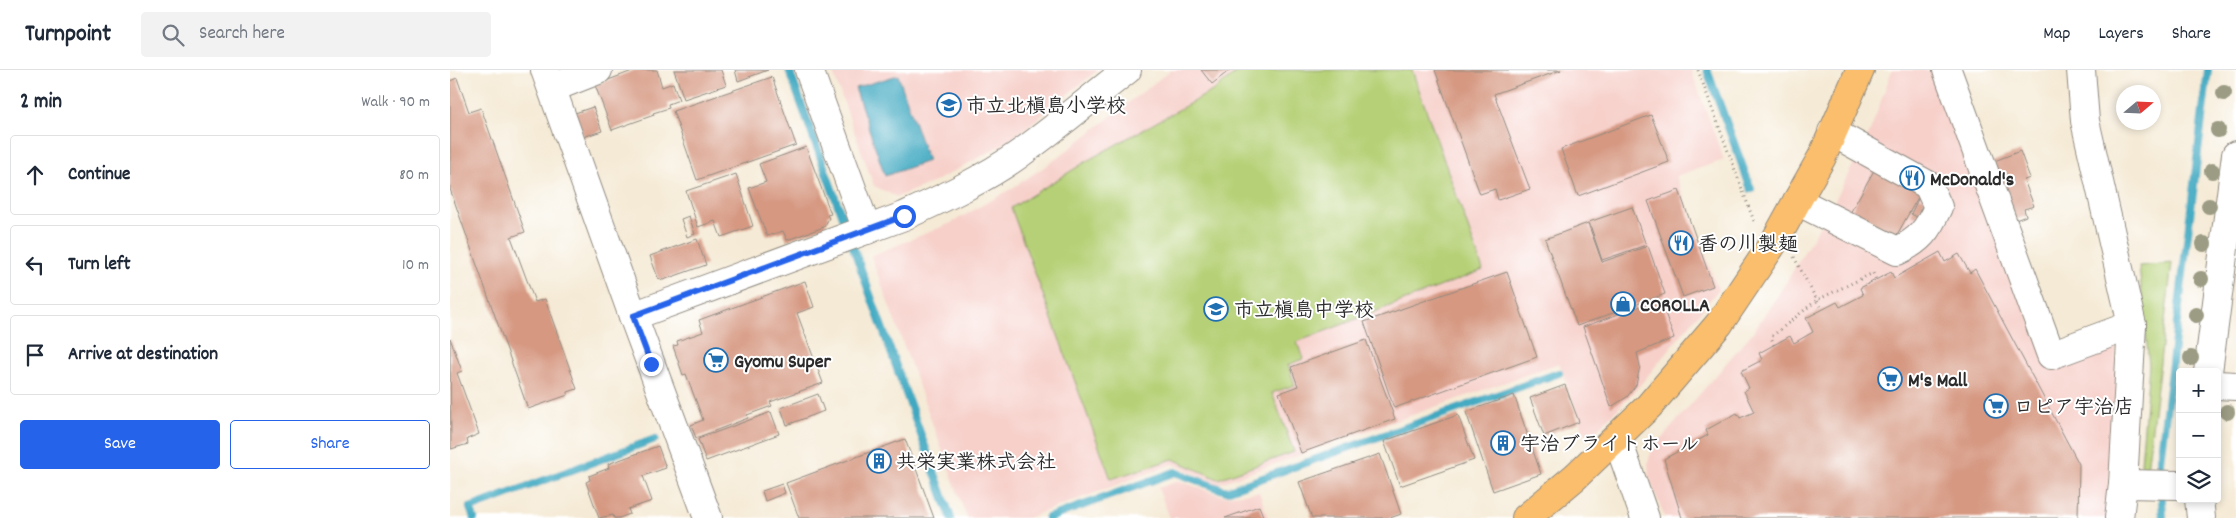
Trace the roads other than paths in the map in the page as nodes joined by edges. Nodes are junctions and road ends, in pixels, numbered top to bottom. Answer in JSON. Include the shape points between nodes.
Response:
{"nodes":[{"id":1,"x":598,"y":70,"type":"edge"},
{"id":2,"x":809,"y":70,"type":"edge"},
{"id":3,"x":1127,"y":70,"type":"edge"},
{"id":4,"x":1860,"y":70,"type":"edge"},
{"id":5,"x":1947,"y":70,"type":"edge"},
{"id":6,"x":2081,"y":70,"type":"edge"},
{"id":7,"x":548,"y":79,"type":"edge"},
{"id":8,"x":1832,"y":132,"type":"junction"},
{"id":9,"x":2236,"y":155,"type":"edge"},
{"id":10,"x":1797,"y":201,"type":"junction"},
{"id":11,"x":866,"y":230,"type":"junction"},
{"id":12,"x":633,"y":316,"type":"junction"},
{"id":13,"x":2132,"y":325,"type":"junction"},
{"id":14,"x":2209,"y":368,"type":"edge"},
{"id":15,"x":2221,"y":385,"type":"edge"},
{"id":16,"x":2236,"y":386,"type":"edge"},
{"id":17,"x":1617,"y":438,"type":"junction"},
{"id":18,"x":2153,"y":485,"type":"edge"},
{"id":19,"x":2199,"y":503,"type":"edge"},
{"id":20,"x":708,"y":518,"type":"edge"},
{"id":21,"x":1526,"y":518,"type":"edge"},
{"id":22,"x":1645,"y":518,"type":"edge"},
{"id":23,"x":2119,"y":518,"type":"edge"},
{"id":24,"x":2201,"y":518,"type":"edge"}],
"edges":[{"from":1,"to":7,"type":"street"},
{"from":2,"to":11,"type":"street"},
{"from":3,"to":11,"type":"street","via":[[1018,155],[980,179],[904,216]]},
{"from":4,"to":8,"type":"highway"},
{"from":5,"to":13,"type":"street","via":[[2051,355]]},
{"from":6,"to":13,"type":"street","via":[[2086,121]]},
{"from":7,"to":12,"type":"street"},
{"from":8,"to":10,"type":"highway"},
{"from":8,"to":10,"type":"street","via":[[1928,186],[1938,207],[1929,228],[1911,245],[1897,251]]},
{"from":9,"to":14,"type":"street"},
{"from":10,"to":17,"type":"highway","via":[[1720,324],[1650,406]]},
{"from":11,"to":12,"type":"street"},
{"from":12,"to":20,"type":"street"},
{"from":13,"to":18,"type":"street"},
{"from":15,"to":16,"type":"street"},
{"from":17,"to":21,"type":"highway"},
{"from":17,"to":22,"type":"street"},
{"from":18,"to":23,"type":"street"},
{"from":19,"to":24,"type":"street"}]}
